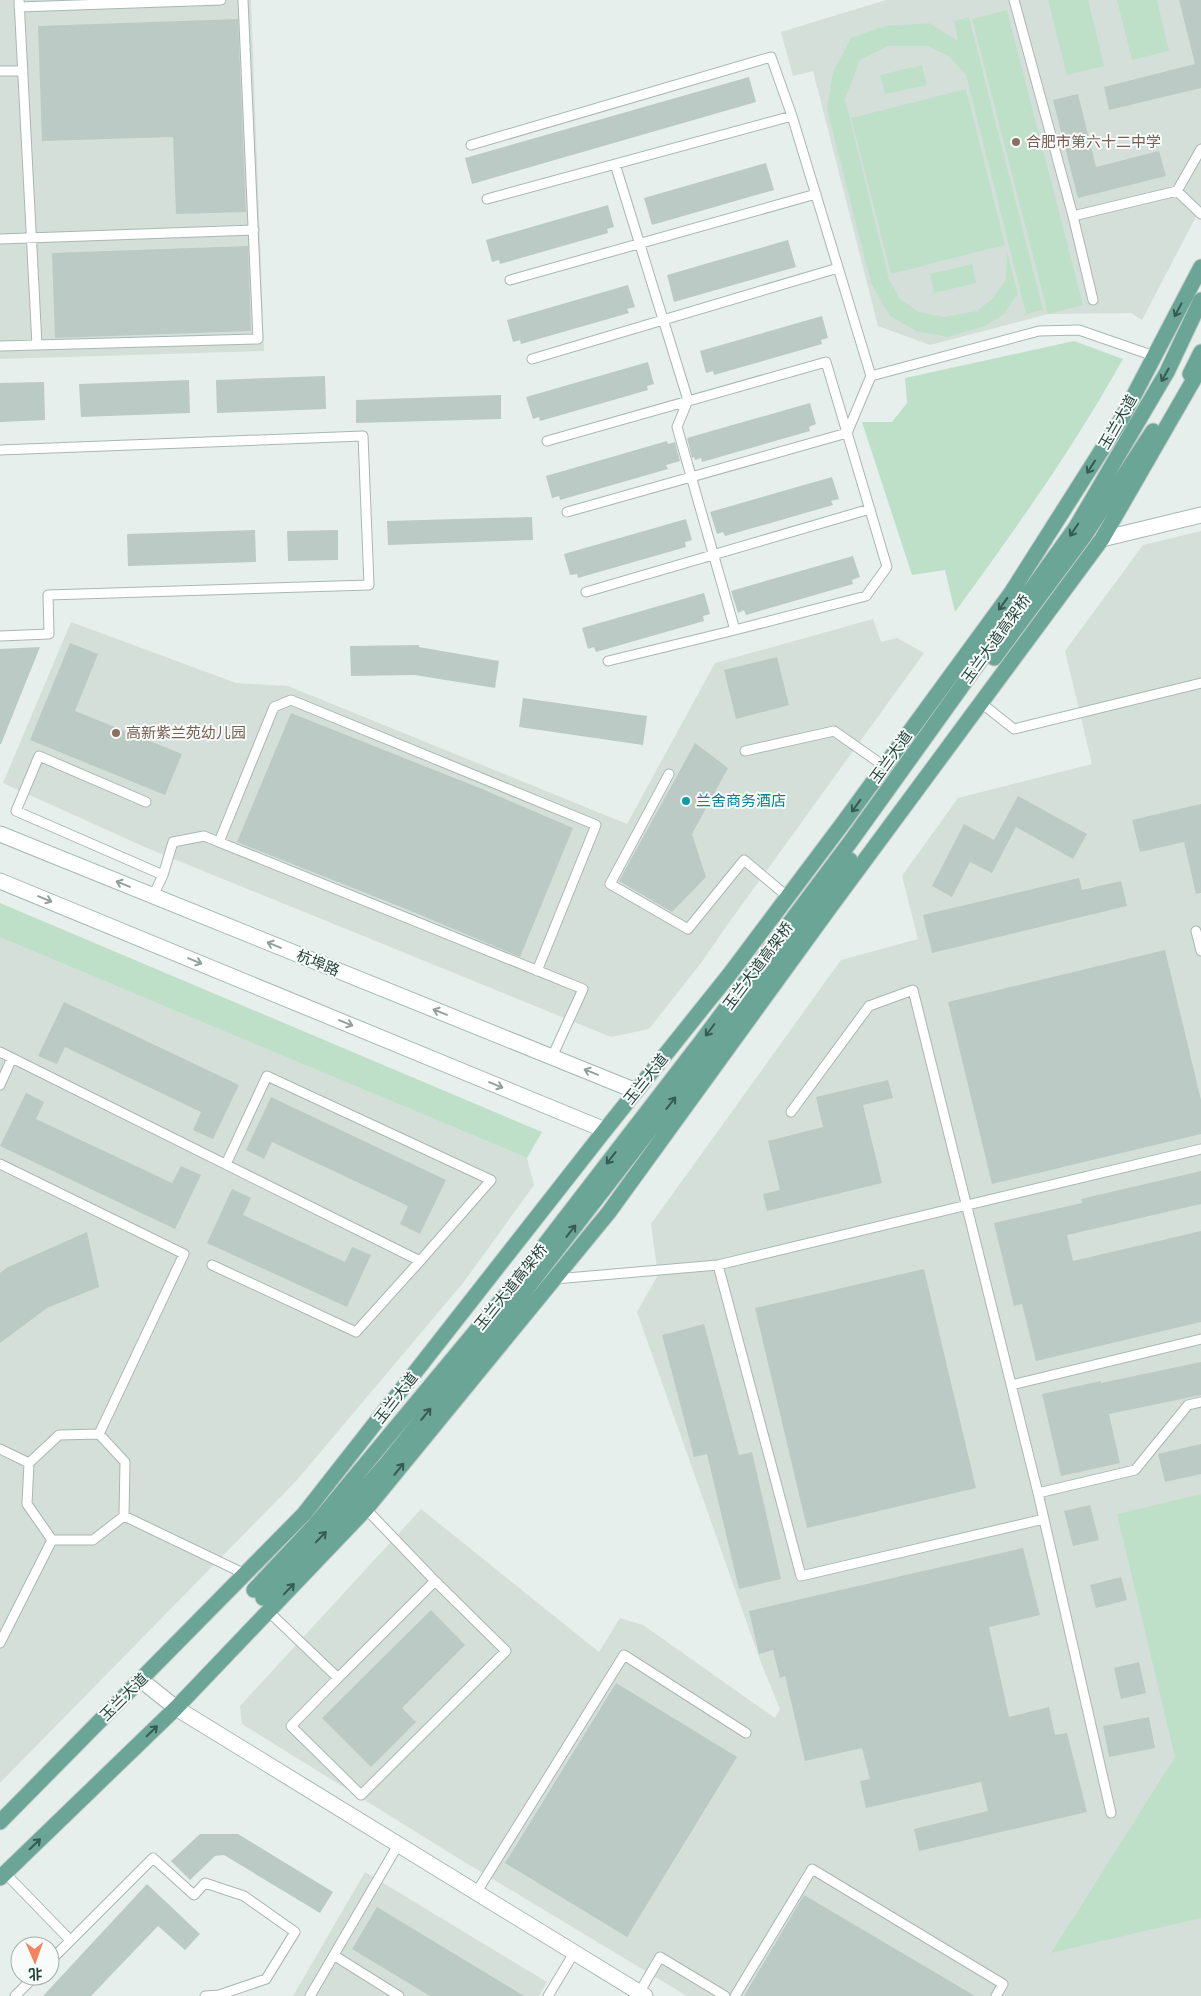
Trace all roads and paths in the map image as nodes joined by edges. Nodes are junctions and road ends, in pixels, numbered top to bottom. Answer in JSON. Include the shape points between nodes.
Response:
{"nodes":[{"id":1,"x":220,"y":0,"type":"edge"},
{"id":2,"x":243,"y":0,"type":"edge"},
{"id":3,"x":1014,"y":0,"type":"edge"},
{"id":4,"x":19,"y":3,"type":"edge"},
{"id":5,"x":22,"y":70,"type":"junction"},
{"id":6,"x":0,"y":71,"type":"edge"},
{"id":7,"x":792,"y":116,"type":"junction"},
{"id":8,"x":471,"y":145,"type":"dead end"},
{"id":9,"x":1201,"y":148,"type":"edge"},
{"id":10,"x":615,"y":164,"type":"junction"},
{"id":11,"x":1177,"y":190,"type":"junction"},
{"id":12,"x":816,"y":194,"type":"junction"},
{"id":13,"x":487,"y":199,"type":"dead end"},
{"id":14,"x":1201,"y":214,"type":"edge"},
{"id":15,"x":1074,"y":216,"type":"junction"},
{"id":16,"x":254,"y":230,"type":"junction"},
{"id":17,"x":31,"y":238,"type":"junction"},
{"id":18,"x":0,"y":239,"type":"edge"},
{"id":19,"x":639,"y":243,"type":"junction"},
{"id":20,"x":1201,"y":267,"type":"edge"},
{"id":21,"x":838,"y":268,"type":"junction"},
{"id":22,"x":510,"y":280,"type":"dead end"},
{"id":23,"x":1093,"y":300,"type":"dead end"},
{"id":24,"x":1201,"y":300,"type":"edge"},
{"id":25,"x":663,"y":320,"type":"junction"},
{"id":26,"x":37,"y":345,"type":"junction"},
{"id":27,"x":0,"y":346,"type":"edge"},
{"id":28,"x":1201,"y":352,"type":"edge"},
{"id":29,"x":1154,"y":356,"type":"junction"},
{"id":30,"x":532,"y":360,"type":"dead end"},
{"id":31,"x":1201,"y":367,"type":"edge"},
{"id":32,"x":871,"y":376,"type":"junction"},
{"id":33,"x":688,"y":400,"type":"junction"},
{"id":34,"x":847,"y":433,"type":"junction"},
{"id":35,"x":547,"y":442,"type":"dead end"},
{"id":36,"x":0,"y":450,"type":"edge"},
{"id":37,"x":691,"y":478,"type":"junction"},
{"id":38,"x":870,"y":509,"type":"junction"},
{"id":39,"x":567,"y":512,"type":"dead end"},
{"id":40,"x":1201,"y":515,"type":"edge"},
{"id":41,"x":1102,"y":539,"type":"junction"},
{"id":42,"x":713,"y":555,"type":"junction"},
{"id":43,"x":586,"y":592,"type":"dead end"},
{"id":44,"x":735,"y":630,"type":"junction"},
{"id":45,"x":0,"y":636,"type":"edge"},
{"id":46,"x":608,"y":661,"type":"dead end"},
{"id":47,"x":1201,"y":683,"type":"edge"},
{"id":48,"x":981,"y":703,"type":"junction"},
{"id":49,"x":745,"y":751,"type":"dead end"},
{"id":50,"x":884,"y":766,"type":"junction"},
{"id":51,"x":669,"y":774,"type":"dead end"},
{"id":52,"x":146,"y":802,"type":"dead end"},
{"id":53,"x":0,"y":834,"type":"edge"},
{"id":54,"x":219,"y":842,"type":"junction"},
{"id":55,"x":163,"y":875,"type":"junction"},
{"id":56,"x":0,"y":881,"type":"edge"},
{"id":57,"x":153,"y":896,"type":"junction"},
{"id":58,"x":788,"y":897,"type":"junction"},
{"id":59,"x":1196,"y":931,"type":"dead end"},
{"id":60,"x":1201,"y":951,"type":"edge"},
{"id":61,"x":537,"y":971,"type":"junction"},
{"id":62,"x":0,"y":1052,"type":"edge"},
{"id":63,"x":552,"y":1057,"type":"junction"},
{"id":64,"x":12,"y":1058,"type":"junction"},
{"id":65,"x":0,"y":1085,"type":"edge"},
{"id":66,"x":636,"y":1091,"type":"junction"},
{"id":67,"x":791,"y":1112,"type":"dead end"},
{"id":68,"x":605,"y":1130,"type":"junction"},
{"id":69,"x":1201,"y":1149,"type":"edge"},
{"id":70,"x":0,"y":1164,"type":"edge"},
{"id":71,"x":226,"y":1164,"type":"junction"},
{"id":72,"x":967,"y":1205,"type":"junction"},
{"id":73,"x":420,"y":1261,"type":"junction"},
{"id":74,"x":212,"y":1265,"type":"dead end"},
{"id":75,"x":718,"y":1265,"type":"junction"},
{"id":76,"x":554,"y":1279,"type":"junction"},
{"id":77,"x":1201,"y":1339,"type":"edge"},
{"id":78,"x":1011,"y":1385,"type":"junction"},
{"id":79,"x":1201,"y":1402,"type":"edge"},
{"id":80,"x":99,"y":1434,"type":"junction"},
{"id":81,"x":0,"y":1449,"type":"edge"},
{"id":82,"x":29,"y":1462,"type":"junction"},
{"id":83,"x":1038,"y":1493,"type":"junction"},
{"id":84,"x":366,"y":1509,"type":"junction"},
{"id":85,"x":124,"y":1516,"type":"junction"},
{"id":86,"x":1044,"y":1519,"type":"junction"},
{"id":87,"x":52,"y":1540,"type":"junction"},
{"id":88,"x":245,"y":1574,"type":"junction"},
{"id":89,"x":435,"y":1581,"type":"junction"},
{"id":90,"x":262,"y":1600,"type":"junction"},
{"id":91,"x":0,"y":1643,"type":"edge"},
{"id":92,"x":338,"y":1678,"type":"junction"},
{"id":93,"x":141,"y":1680,"type":"junction"},
{"id":94,"x":176,"y":1708,"type":"junction"},
{"id":95,"x":746,"y":1733,"type":"dead end"},
{"id":96,"x":1112,"y":1814,"type":"dead end"},
{"id":97,"x":0,"y":1822,"type":"edge"},
{"id":98,"x":398,"y":1845,"type":"junction"},
{"id":99,"x":3,"y":1876,"type":"edge"},
{"id":100,"x":476,"y":1893,"type":"junction"},
{"id":101,"x":70,"y":1940,"type":"junction"},
{"id":102,"x":60,"y":1950,"type":"edge"},
{"id":103,"x":574,"y":1953,"type":"junction"},
{"id":104,"x":335,"y":1956,"type":"junction"},
{"id":105,"x":25,"y":1986,"type":"edge"},
{"id":106,"x":642,"y":1994,"type":"edge"},
{"id":107,"x":15,"y":1996,"type":"edge"},
{"id":108,"x":205,"y":1996,"type":"edge"},
{"id":109,"x":310,"y":1996,"type":"edge"},
{"id":110,"x":399,"y":1996,"type":"edge"},
{"id":111,"x":548,"y":1996,"type":"edge"},
{"id":112,"x":725,"y":1996,"type":"edge"},
{"id":113,"x":735,"y":1996,"type":"edge"},
{"id":114,"x":996,"y":1996,"type":"edge"}],
"edges":[{"from":1,"to":4,"type":"lane"},
{"from":2,"to":16,"type":"lane"},
{"from":3,"to":15,"type":"lane"},
{"from":4,"to":5,"type":"lane"},
{"from":5,"to":6,"type":"lane"},
{"from":5,"to":17,"type":"lane"},
{"from":7,"to":8,"type":"lane","via":[[771,56]]},
{"from":7,"to":10,"type":"lane"},
{"from":7,"to":12,"type":"lane"},
{"from":9,"to":11,"type":"lane"},
{"from":10,"to":13,"type":"lane"},
{"from":10,"to":19,"type":"lane"},
{"from":11,"to":14,"type":"lane"},
{"from":11,"to":15,"type":"lane"},
{"from":12,"to":19,"type":"lane"},
{"from":12,"to":21,"type":"lane"},
{"from":15,"to":23,"type":"lane"},
{"from":16,"to":17,"type":"lane"},
{"from":16,"to":26,"type":"lane","via":[[258,339]]},
{"from":17,"to":18,"type":"lane"},
{"from":17,"to":26,"type":"lane"},
{"from":19,"to":22,"type":"lane"},
{"from":19,"to":25,"type":"lane"},
{"from":20,"to":29,"type":"main road","name":"玉兰大道","one_way":true},
{"from":21,"to":25,"type":"lane"},
{"from":21,"to":32,"type":"lane"},
{"from":24,"to":90,"type":"main road","name":"玉兰大道高架桥","one_way":true,"via":[[1167,372],[1076,527],[851,841],[509,1291],[314,1526]]},
{"from":25,"to":30,"type":"lane"},
{"from":25,"to":33,"type":"lane"},
{"from":26,"to":27,"type":"lane"},
{"from":90,"to":28,"type":"main road","name":"玉兰大道高架桥","one_way":true,"via":[[387,1463],[715,1046],[1086,535],[1186,382]]},
{"from":29,"to":32,"type":"lane","via":[[1079,330],[1039,332]]},
{"from":29,"to":50,"type":"main road","name":"玉兰大道","one_way":true,"via":[[1122,418],[1011,593]]},
{"from":31,"to":41,"type":"main road"},
{"from":32,"to":34,"type":"lane"},
{"from":33,"to":34,"type":"lane","via":[[826,362]]},
{"from":33,"to":35,"type":"lane"},
{"from":33,"to":37,"type":"lane","via":[[677,427]]},
{"from":34,"to":37,"type":"lane"},
{"from":34,"to":38,"type":"lane"},
{"from":36,"to":45,"type":"lane","via":[[363,436],[369,584],[48,595],[49,634]]},
{"from":37,"to":39,"type":"lane"},
{"from":37,"to":42,"type":"lane"},
{"from":38,"to":42,"type":"lane"},
{"from":38,"to":44,"type":"lane","via":[[887,567],[866,596]]},
{"from":40,"to":41,"type":"main road"},
{"from":41,"to":48,"type":"main road"},
{"from":42,"to":43,"type":"lane"},
{"from":42,"to":44,"type":"lane"},
{"from":44,"to":46,"type":"lane"},
{"from":47,"to":48,"type":"lane","via":[[1014,729]]},
{"from":48,"to":76,"type":"main road","via":[[609,1212]]},
{"from":49,"to":50,"type":"lane","via":[[834,731]]},
{"from":50,"to":58,"type":"main road","name":"玉兰大道","one_way":true},
{"from":51,"to":58,"type":"lane","via":[[610,884],[688,929],[744,860]]},
{"from":52,"to":55,"type":"lane","via":[[39,756],[16,811]]},
{"from":57,"to":53,"type":"main road","name":"杭埠路","one_way":true},
{"from":54,"to":55,"type":"lane","via":[[204,836],[173,842]]},
{"from":54,"to":61,"type":"lane"},
{"from":54,"to":61,"type":"lane","via":[[274,707],[291,700],[596,824]]},
{"from":55,"to":57,"type":"lane"},
{"from":56,"to":68,"type":"main road","one_way":true},
{"from":63,"to":57,"type":"main road","name":"杭埠路","one_way":true},
{"from":58,"to":66,"type":"main road","name":"玉兰大道"},
{"from":59,"to":60,"type":"lane"},
{"from":61,"to":63,"type":"lane","via":[[582,989]]},
{"from":62,"to":64,"type":"lane"},
{"from":66,"to":63,"type":"main road","name":"杭埠路","one_way":true},
{"from":64,"to":65,"type":"lane"},
{"from":64,"to":71,"type":"lane"},
{"from":66,"to":68,"type":"main road","name":"玉兰大道"},
{"from":67,"to":72,"type":"lane","via":[[869,1006],[913,990]]},
{"from":68,"to":88,"type":"main road","name":"玉兰大道","via":[[304,1514]]},
{"from":69,"to":72,"type":"lane"},
{"from":70,"to":80,"type":"lane","via":[[184,1254]]},
{"from":71,"to":73,"type":"lane"},
{"from":71,"to":73,"type":"lane","via":[[267,1076],[490,1180]]},
{"from":72,"to":75,"type":"lane"},
{"from":72,"to":78,"type":"lane"},
{"from":73,"to":74,"type":"lane","via":[[356,1332]]},
{"from":75,"to":76,"type":"lane"},
{"from":75,"to":86,"type":"lane","via":[[801,1576]]},
{"from":84,"to":76,"type":"main road","one_way":true},
{"from":77,"to":78,"type":"lane"},
{"from":78,"to":83,"type":"lane"},
{"from":79,"to":83,"type":"lane","via":[[1188,1405],[1135,1470]]},
{"from":80,"to":82,"type":"lane","via":[[59,1435]]},
{"from":80,"to":85,"type":"lane","via":[[125,1462]]},
{"from":81,"to":82,"type":"lane"},
{"from":82,"to":87,"type":"lane","via":[[27,1504]]},
{"from":83,"to":86,"type":"lane"},
{"from":84,"to":89,"type":"lane"},
{"from":90,"to":84,"type":"main road","one_way":true},
{"from":85,"to":87,"type":"lane","via":[[94,1540]]},
{"from":85,"to":88,"type":"lane"},
{"from":86,"to":96,"type":"lane"},
{"from":87,"to":91,"type":"lane"},
{"from":88,"to":93,"type":"main road","name":"玉兰大道"},
{"from":89,"to":92,"type":"lane"},
{"from":89,"to":92,"type":"lane","via":[[506,1651],[361,1795],[291,1726]]},
{"from":90,"to":92,"type":"lane"},
{"from":90,"to":94,"type":"main road"},
{"from":93,"to":94,"type":"main road"},
{"from":93,"to":97,"type":"main road","name":"玉兰大道"},
{"from":94,"to":98,"type":"main road"},
{"from":99,"to":94,"type":"main road","one_way":true},
{"from":95,"to":100,"type":"lane","via":[[624,1655]]},
{"from":98,"to":100,"type":"main road"},
{"from":98,"to":104,"type":"lane"},
{"from":99,"to":101,"type":"lane"},
{"from":100,"to":103,"type":"main road"},
{"from":101,"to":102,"type":"lane"},
{"from":101,"to":108,"type":"lane","via":[[152,1858],[194,1895],[205,1883],[244,1896],[295,1932],[266,1979],[219,1995]]},
{"from":103,"to":106,"type":"main road"},
{"from":103,"to":111,"type":"lane"},
{"from":104,"to":109,"type":"lane"},
{"from":104,"to":110,"type":"lane"},
{"from":105,"to":107,"type":"lane"},
{"from":106,"to":112,"type":"lane","via":[[660,1957]]},
{"from":113,"to":114,"type":"lane","via":[[812,1869],[1004,1984]]}]}
